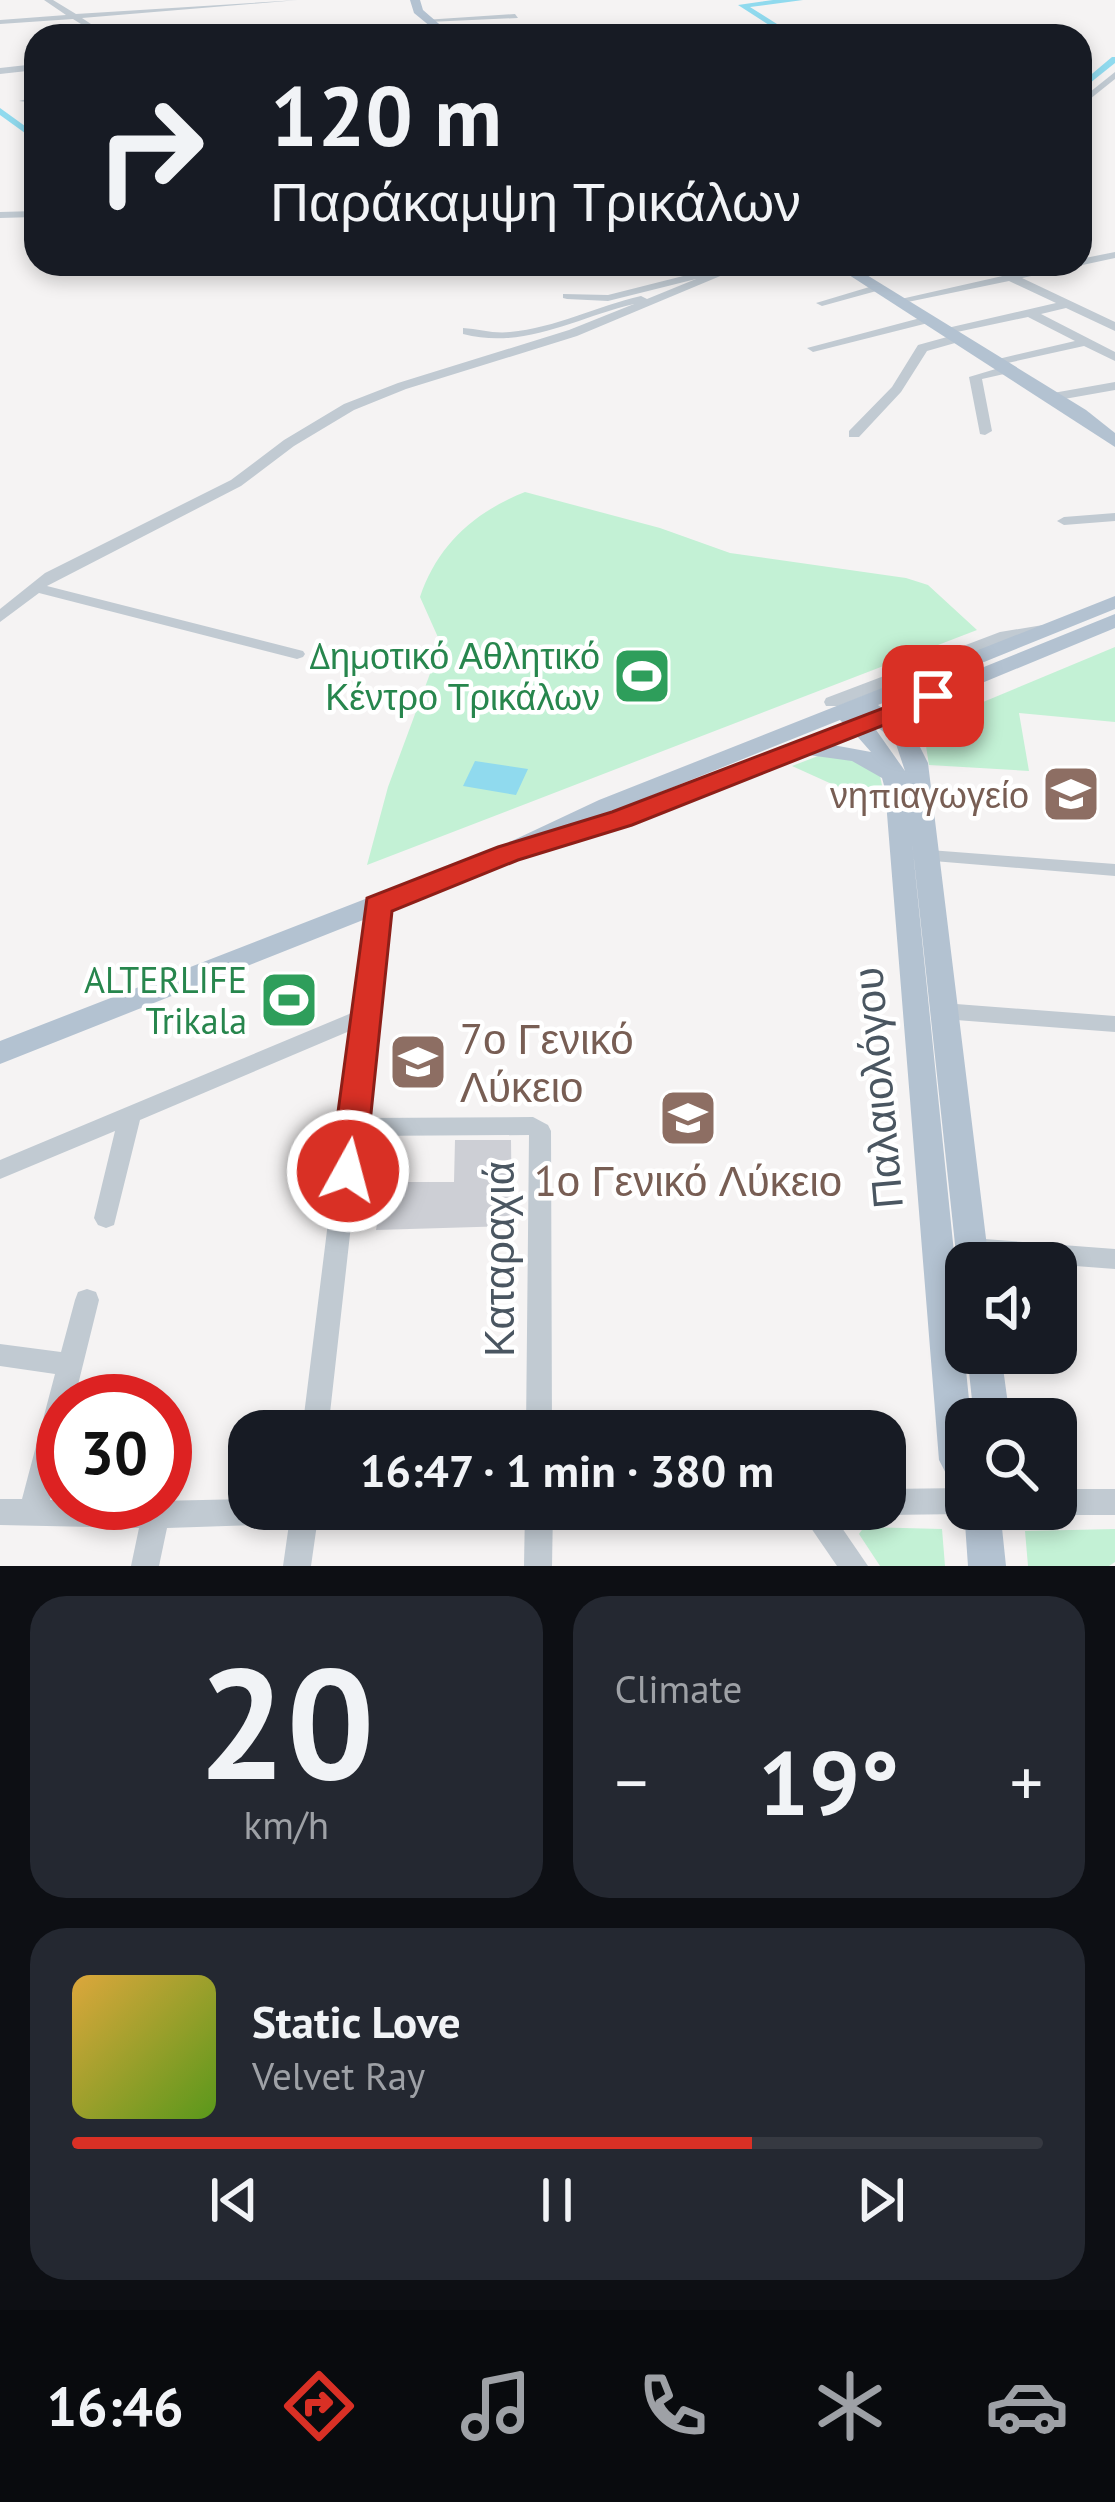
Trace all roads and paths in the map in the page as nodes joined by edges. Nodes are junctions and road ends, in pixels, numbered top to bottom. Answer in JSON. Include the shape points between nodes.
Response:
{"nodes":[{"id":1,"x":48,"y":0,"type":"edge"},
{"id":2,"x":294,"y":0,"type":"edge"},
{"id":3,"x":415,"y":0,"type":"edge"},
{"id":4,"x":515,"y":16,"type":"dead end"},
{"id":5,"x":75,"y":18,"type":"junction"},
{"id":6,"x":428,"y":20,"type":"junction"},
{"id":7,"x":0,"y":22,"type":"edge"},
{"id":8,"x":85,"y":24,"type":"edge"},
{"id":9,"x":433,"y":24,"type":"edge"},
{"id":10,"x":698,"y":276,"type":"edge"},
{"id":11,"x":715,"y":276,"type":"edge"},
{"id":12,"x":858,"y":276,"type":"edge"},
{"id":13,"x":1016,"y":276,"type":"joint"},
{"id":14,"x":686,"y":288,"type":"junction"},
{"id":15,"x":876,"y":288,"type":"junction"},
{"id":16,"x":567,"y":296,"type":"dead end"},
{"id":17,"x":898,"y":302,"type":"junction"},
{"id":18,"x":822,"y":303,"type":"dead end"},
{"id":19,"x":1069,"y":304,"type":"junction"},
{"id":20,"x":1030,"y":313,"type":"junction"},
{"id":21,"x":928,"y":320,"type":"junction"},
{"id":22,"x":1115,"y":327,"type":"edge"},
{"id":23,"x":467,"y":331,"type":"dead end"},
{"id":24,"x":952,"y":335,"type":"junction"},
{"id":25,"x":1086,"y":342,"type":"junction"},
{"id":26,"x":813,"y":348,"type":"dead end"},
{"id":27,"x":1115,"y":357,"type":"edge"},
{"id":28,"x":1004,"y":366,"type":"junction"},
{"id":29,"x":1115,"y":386,"type":"edge"},
{"id":30,"x":1053,"y":397,"type":"junction"},
{"id":31,"x":1107,"y":426,"type":"edge"},
{"id":32,"x":985,"y":431,"type":"dead end"},
{"id":33,"x":854,"y":434,"type":"dead end"},
{"id":34,"x":1115,"y":442,"type":"edge"},
{"id":35,"x":1115,"y":517,"type":"edge"},
{"id":36,"x":1064,"y":521,"type":"dead end"},
{"id":37,"x":34,"y":587,"type":"junction"},
{"id":38,"x":1115,"y":602,"type":"edge"},
{"id":39,"x":0,"y":617,"type":"edge"},
{"id":40,"x":1115,"y":620,"type":"edge"},
{"id":41,"x":297,"y":654,"type":"dead end"},
{"id":42,"x":933,"y":696,"type":"junction"},
{"id":43,"x":860,"y":710,"type":"junction"},
{"id":44,"x":793,"y":753,"type":"junction"},
{"id":45,"x":907,"y":770,"type":"junction"},
{"id":46,"x":508,"y":853,"type":"junction"},
{"id":47,"x":912,"y":854,"type":"junction"},
{"id":48,"x":1115,"y":870,"type":"edge"},
{"id":49,"x":377,"y":905,"type":"junction"},
{"id":50,"x":943,"y":1011,"type":"junction"},
{"id":51,"x":365,"y":1016,"type":"junction"},
{"id":52,"x":1115,"y":1024,"type":"edge"},
{"id":53,"x":0,"y":1053,"type":"edge"},
{"id":54,"x":130,"y":1115,"type":"junction"},
{"id":55,"x":353,"y":1127,"type":"junction"},
{"id":56,"x":0,"y":1170,"type":"edge"},
{"id":57,"x":106,"y":1218,"type":"dead end"},
{"id":58,"x":970,"y":1242,"type":"edge"},
{"id":59,"x":1077,"y":1258,"type":"edge"},
{"id":60,"x":1115,"y":1259,"type":"edge"},
{"id":61,"x":87,"y":1300,"type":"dead end"},
{"id":62,"x":0,"y":1354,"type":"edge"},
{"id":63,"x":70,"y":1365,"type":"junction"},
{"id":64,"x":952,"y":1398,"type":"edge"},
{"id":65,"x":318,"y":1410,"type":"edge"},
{"id":66,"x":539,"y":1410,"type":"edge"},
{"id":67,"x":945,"y":1501,"type":"edge"},
{"id":68,"x":906,"y":1502,"type":"edge"},
{"id":69,"x":1077,"y":1502,"type":"edge"},
{"id":70,"x":1115,"y":1502,"type":"edge"},
{"id":71,"x":0,"y":1512,"type":"edge"},
{"id":72,"x":33,"y":1512,"type":"junction"},
{"id":73,"x":36,"y":1512,"type":"edge"},
{"id":74,"x":228,"y":1513,"type":"edge"},
{"id":75,"x":192,"y":1514,"type":"edge"},
{"id":76,"x":153,"y":1530,"type":"edge"},
{"id":77,"x":302,"y":1530,"type":"edge"},
{"id":78,"x":538,"y":1530,"type":"edge"},
{"id":79,"x":827,"y":1530,"type":"edge"},
{"id":80,"x":983,"y":1530,"type":"edge"},
{"id":81,"x":145,"y":1566,"type":"edge"},
{"id":82,"x":298,"y":1566,"type":"edge"},
{"id":83,"x":538,"y":1566,"type":"edge"},
{"id":84,"x":854,"y":1566,"type":"edge"},
{"id":85,"x":986,"y":1566,"type":"edge"}],
"edges":[{"from":1,"to":5,"type":"street"},
{"from":2,"to":5,"type":"street"},
{"from":3,"to":6,"type":"main road"},
{"from":4,"to":6,"type":"street"},
{"from":5,"to":7,"type":"street"},
{"from":5,"to":8,"type":"street"},
{"from":6,"to":9,"type":"main road"},
{"from":10,"to":16,"type":"street","via":[[608,298]]},
{"from":11,"to":14,"type":"street"},
{"from":12,"to":15,"type":"main road"},
{"from":13,"to":17,"type":"street"},
{"from":13,"to":19,"type":"street"},
{"from":14,"to":23,"type":"street","via":[[541,329],[493,337]]},
{"from":14,"to":37,"type":"street","via":[[360,402],[236,482]]},
{"from":15,"to":17,"type":"main road"},
{"from":15,"to":18,"type":"street"},
{"from":17,"to":21,"type":"main road"},
{"from":19,"to":20,"type":"street"},
{"from":19,"to":22,"type":"street"},
{"from":20,"to":24,"type":"street"},
{"from":20,"to":25,"type":"street"},
{"from":21,"to":24,"type":"main road"},
{"from":21,"to":26,"type":"street"},
{"from":24,"to":28,"type":"main road"},
{"from":24,"to":33,"type":"street","via":[[920,350]]},
{"from":25,"to":27,"type":"street"},
{"from":25,"to":28,"type":"street"},
{"from":28,"to":30,"type":"main road"},
{"from":28,"to":32,"type":"street","via":[[975,377]]},
{"from":29,"to":30,"type":"street"},
{"from":30,"to":31,"type":"main road"},
{"from":31,"to":34,"type":"main road"},
{"from":35,"to":36,"type":"street"},
{"from":37,"to":39,"type":"street"},
{"from":37,"to":41,"type":"street"},
{"from":38,"to":43,"type":"main road"},
{"from":40,"to":42,"type":"main road"},
{"from":42,"to":43,"type":"main road"},
{"from":42,"to":45,"type":"main road","name":"Παλαιολόγου","via":[[917,712]]},
{"from":43,"to":44,"type":"main road"},
{"from":43,"to":45,"type":"main road"},
{"from":43,"to":46,"type":"main road","via":[[608,805]]},
{"from":44,"to":45,"type":"main road","via":[[843,751]]},
{"from":44,"to":46,"type":"main road"},
{"from":45,"to":47,"type":"main road","name":"Παλαιολόγου"},
{"from":46,"to":49,"type":"main road"},
{"from":47,"to":48,"type":"street"},
{"from":47,"to":50,"type":"main road","name":"Παλαιολόγου"},
{"from":47,"to":64,"type":"main road","name":"Παλαιολόγου"},
{"from":49,"to":51,"type":"street"},
{"from":49,"to":53,"type":"main road"},
{"from":50,"to":52,"type":"street"},
{"from":50,"to":58,"type":"main road","name":"Παλαιολόγου"},
{"from":51,"to":54,"type":"street"},
{"from":51,"to":55,"type":"street"},
{"from":54,"to":56,"type":"street"},
{"from":54,"to":57,"type":"street"},
{"from":55,"to":65,"type":"street"},
{"from":55,"to":66,"type":"street","name":"Καταραχιά","via":[[540,1131]]},
{"from":59,"to":60,"type":"street"},
{"from":61,"to":63,"type":"street"},
{"from":62,"to":63,"type":"street"},
{"from":63,"to":72,"type":"street"},
{"from":67,"to":68,"type":"street"},
{"from":69,"to":70,"type":"street"},
{"from":71,"to":72,"type":"street"},
{"from":72,"to":73,"type":"street"},
{"from":74,"to":75,"type":"street"},
{"from":76,"to":81,"type":"street"},
{"from":77,"to":82,"type":"street"},
{"from":78,"to":83,"type":"street"},
{"from":79,"to":84,"type":"street"},
{"from":80,"to":85,"type":"main road"}]}
